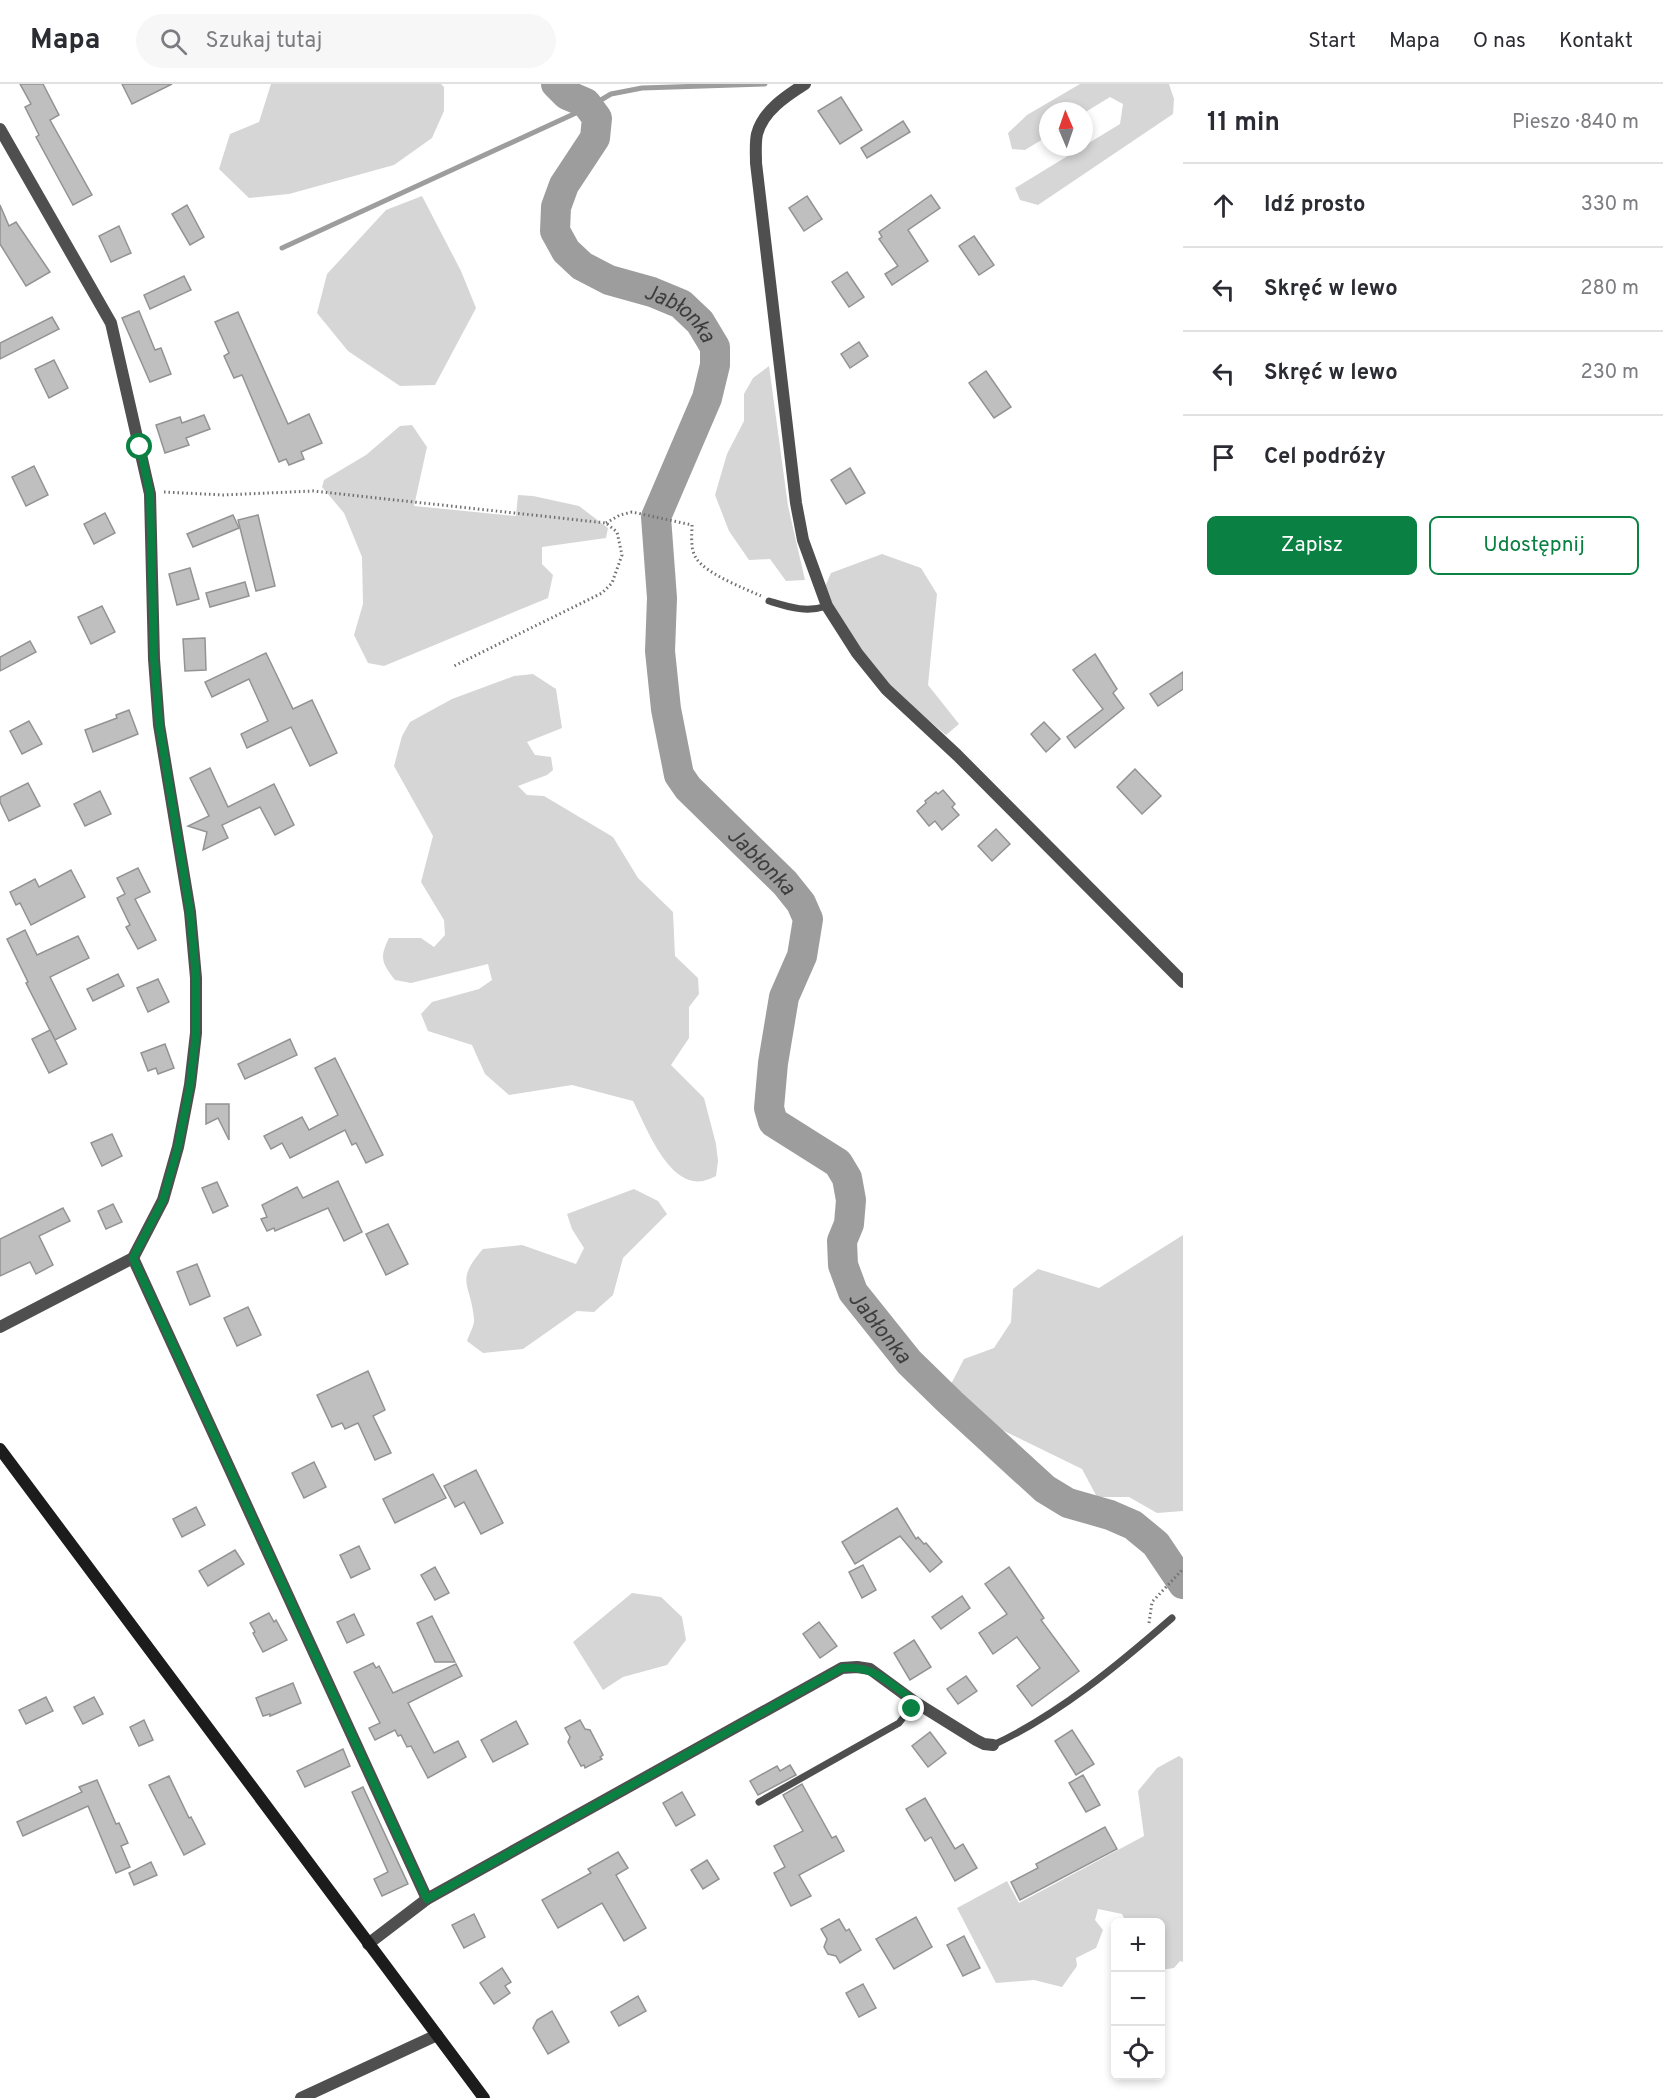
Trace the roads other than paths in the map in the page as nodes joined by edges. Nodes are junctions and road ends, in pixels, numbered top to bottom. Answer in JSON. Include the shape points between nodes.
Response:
{"nodes":[{"id":1,"x":805,"y":84,"type":"edge"},
{"id":2,"x":0,"y":129,"type":"edge"},
{"id":3,"x":769,"y":601,"type":"road end"},
{"id":4,"x":827,"y":606,"type":"junction"},
{"id":5,"x":1183,"y":982,"type":"edge"},
{"id":6,"x":133,"y":1258,"type":"junction"},
{"id":7,"x":0,"y":1327,"type":"edge"},
{"id":8,"x":0,"y":1449,"type":"edge"},
{"id":9,"x":1172,"y":1618,"type":"dead end"},
{"id":10,"x":915,"y":1702,"type":"junction"},
{"id":11,"x":993,"y":1745,"type":"joint"},
{"id":12,"x":759,"y":1802,"type":"dead end"},
{"id":13,"x":427,"y":1899,"type":"junction"},
{"id":14,"x":368,"y":1944,"type":"junction"},
{"id":15,"x":437,"y":2035,"type":"junction"},
{"id":16,"x":302,"y":2098,"type":"edge"},
{"id":17,"x":484,"y":2098,"type":"edge"}],
"edges":[{"from":1,"to":4,"type":"street","via":[[767,115],[757,134],[756,163],[796,503],[803,540]]},
{"from":2,"to":6,"type":"street","via":[[111,323],[150,494],[159,724],[190,912],[196,1034],[178,1147],[163,1200]]},
{"from":3,"to":4,"type":"lane","via":[[804,610]]},
{"from":4,"to":5,"type":"street","via":[[857,653],[886,688]]},
{"from":6,"to":7,"type":"street"},
{"from":6,"to":13,"type":"street"},
{"from":8,"to":14,"type":"main road"},
{"from":9,"to":11,"type":"lane","via":[[1071,1698],[1019,1733]]},
{"from":10,"to":11,"type":"street","via":[[976,1740]]},
{"from":10,"to":12,"type":"lane","via":[[899,1724]]},
{"from":10,"to":13,"type":"street","via":[[870,1670],[842,1668]]},
{"from":13,"to":14,"type":"street"},
{"from":14,"to":15,"type":"main road"},
{"from":15,"to":16,"type":"street"},
{"from":15,"to":17,"type":"main road"}]}
